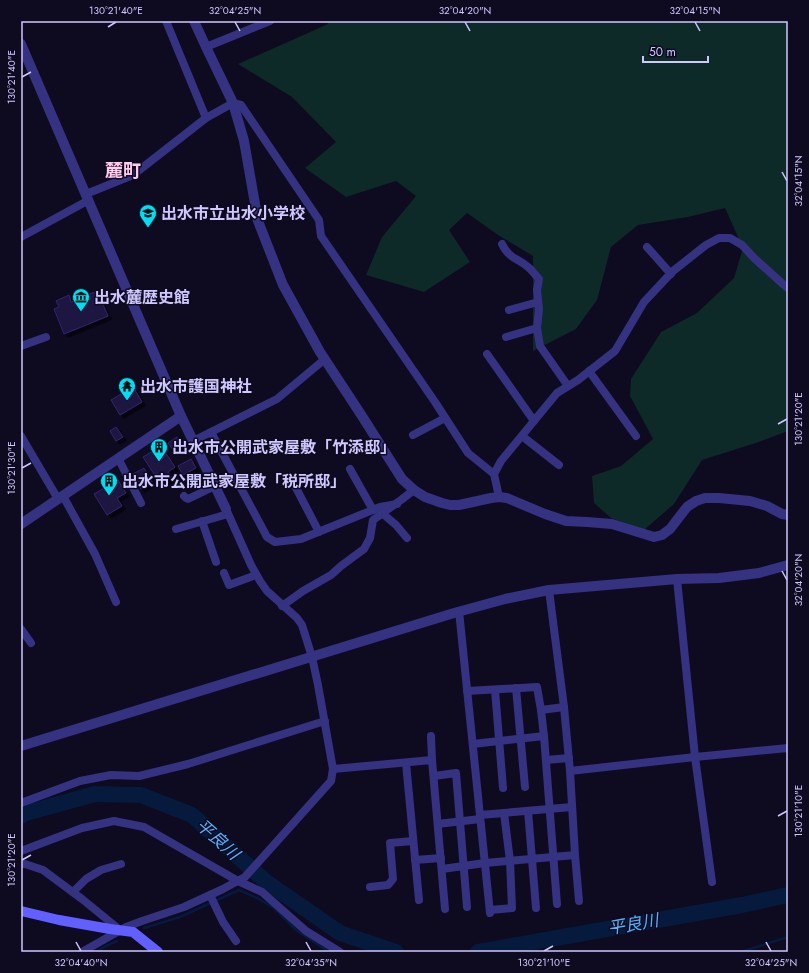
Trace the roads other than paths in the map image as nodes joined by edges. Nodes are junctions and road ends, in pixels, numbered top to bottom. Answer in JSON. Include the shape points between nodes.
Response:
{"nodes":[{"id":1,"x":166,"y":21,"type":"edge"},
{"id":2,"x":194,"y":21,"type":"edge"},
{"id":3,"x":270,"y":21,"type":"edge"},
{"id":4,"x":206,"y":47,"type":"junction"},
{"id":5,"x":22,"y":50,"type":"edge"},
{"id":6,"x":233,"y":103,"type":"junction"},
{"id":7,"x":206,"y":118,"type":"junction"},
{"id":8,"x":88,"y":197,"type":"junction"},
{"id":9,"x":21,"y":237,"type":"edge"},
{"id":10,"x":502,"y":244,"type":"dead end"},
{"id":11,"x":647,"y":247,"type":"dead end"},
{"id":12,"x":671,"y":274,"type":"junction"},
{"id":13,"x":788,"y":288,"type":"edge"},
{"id":14,"x":538,"y":302,"type":"junction"},
{"id":15,"x":510,"y":310,"type":"dead end"},
{"id":16,"x":537,"y":328,"type":"junction"},
{"id":17,"x":46,"y":337,"type":"dead end"},
{"id":18,"x":506,"y":337,"type":"dead end"},
{"id":19,"x":21,"y":346,"type":"edge"},
{"id":20,"x":487,"y":354,"type":"dead end"},
{"id":21,"x":325,"y":359,"type":"junction"},
{"id":22,"x":589,"y":371,"type":"junction"},
{"id":23,"x":568,"y":386,"type":"junction"},
{"id":24,"x":181,"y":416,"type":"junction"},
{"id":25,"x":445,"y":418,"type":"junction"},
{"id":26,"x":534,"y":421,"type":"junction"},
{"id":27,"x":211,"y":432,"type":"junction"},
{"id":28,"x":413,"y":434,"type":"dead end"},
{"id":29,"x":21,"y":436,"type":"edge"},
{"id":30,"x":522,"y":436,"type":"junction"},
{"id":31,"x":636,"y":436,"type":"dead end"},
{"id":32,"x":193,"y":441,"type":"junction"},
{"id":33,"x":118,"y":458,"type":"junction"},
{"id":34,"x":559,"y":465,"type":"dead end"},
{"id":35,"x":350,"y":469,"type":"dead end"},
{"id":36,"x":494,"y":474,"type":"junction"},
{"id":37,"x":294,"y":484,"type":"dead end"},
{"id":38,"x":215,"y":486,"type":"junction"},
{"id":39,"x":414,"y":490,"type":"junction"},
{"id":40,"x":184,"y":496,"type":"dead end"},
{"id":41,"x":500,"y":497,"type":"junction"},
{"id":42,"x":60,"y":498,"type":"junction"},
{"id":43,"x":141,"y":503,"type":"dead end"},
{"id":44,"x":397,"y":504,"type":"junction"},
{"id":45,"x":373,"y":510,"type":"junction"},
{"id":46,"x":227,"y":511,"type":"junction"},
{"id":47,"x":382,"y":514,"type":"junction"},
{"id":48,"x":788,"y":515,"type":"edge"},
{"id":49,"x":202,"y":521,"type":"junction"},
{"id":50,"x":21,"y":524,"type":"edge"},
{"id":51,"x":176,"y":529,"type":"dead end"},
{"id":52,"x":319,"y":532,"type":"junction"},
{"id":53,"x":407,"y":538,"type":"dead end"},
{"id":54,"x":216,"y":562,"type":"dead end"},
{"id":55,"x":788,"y":565,"type":"edge"},
{"id":56,"x":224,"y":573,"type":"dead end"},
{"id":57,"x":256,"y":575,"type":"junction"},
{"id":58,"x":678,"y":579,"type":"junction"},
{"id":59,"x":549,"y":590,"type":"junction"},
{"id":60,"x":116,"y":602,"type":"dead end"},
{"id":61,"x":282,"y":606,"type":"junction"},
{"id":62,"x":459,"y":611,"type":"junction"},
{"id":63,"x":21,"y":629,"type":"edge"},
{"id":64,"x":31,"y":643,"type":"dead end"},
{"id":65,"x":312,"y":657,"type":"junction"},
{"id":66,"x":516,"y":688,"type":"junction"},
{"id":67,"x":494,"y":690,"type":"junction"},
{"id":68,"x":467,"y":692,"type":"junction"},
{"id":69,"x":564,"y":707,"type":"junction"},
{"id":70,"x":541,"y":710,"type":"junction"},
{"id":71,"x":325,"y":721,"type":"junction"},
{"id":72,"x":431,"y":736,"type":"dead end"},
{"id":73,"x":544,"y":736,"type":"junction"},
{"id":74,"x":521,"y":738,"type":"junction"},
{"id":75,"x":499,"y":741,"type":"junction"},
{"id":76,"x":473,"y":744,"type":"junction"},
{"id":77,"x":21,"y":746,"type":"edge"},
{"id":78,"x":788,"y":748,"type":"edge"},
{"id":79,"x":695,"y":757,"type":"junction"},
{"id":80,"x":569,"y":758,"type":"junction"},
{"id":81,"x":432,"y":760,"type":"junction"},
{"id":82,"x":546,"y":760,"type":"junction"},
{"id":83,"x":406,"y":763,"type":"junction"},
{"id":84,"x":333,"y":769,"type":"junction"},
{"id":85,"x":570,"y":771,"type":"junction"},
{"id":86,"x":434,"y":776,"type":"junction"},
{"id":87,"x":503,"y":788,"type":"dead end"},
{"id":88,"x":525,"y":788,"type":"dead end"},
{"id":89,"x":21,"y":803,"type":"edge"},
{"id":90,"x":572,"y":808,"type":"junction"},
{"id":91,"x":550,"y":809,"type":"junction"},
{"id":92,"x":528,"y":811,"type":"junction"},
{"id":93,"x":504,"y":813,"type":"junction"},
{"id":94,"x":480,"y":817,"type":"junction"},
{"id":95,"x":460,"y":821,"type":"junction"},
{"id":96,"x":438,"y":824,"type":"junction"},
{"id":97,"x":413,"y":841,"type":"junction"},
{"id":98,"x":21,"y":851,"type":"edge"},
{"id":99,"x":575,"y":855,"type":"junction"},
{"id":100,"x":554,"y":857,"type":"junction"},
{"id":101,"x":441,"y":858,"type":"junction"},
{"id":102,"x":532,"y":859,"type":"junction"},
{"id":103,"x":415,"y":860,"type":"junction"},
{"id":104,"x":510,"y":861,"type":"junction"},
{"id":105,"x":485,"y":863,"type":"junction"},
{"id":106,"x":21,"y":864,"type":"edge"},
{"id":107,"x":121,"y":864,"type":"dead end"},
{"id":108,"x":463,"y":866,"type":"junction"},
{"id":109,"x":442,"y":869,"type":"junction"},
{"id":110,"x":241,"y":879,"type":"junction"},
{"id":111,"x":712,"y":882,"type":"dead end"},
{"id":112,"x":370,"y":887,"type":"dead end"},
{"id":113,"x":73,"y":892,"type":"junction"},
{"id":114,"x":210,"y":896,"type":"junction"},
{"id":115,"x":419,"y":900,"type":"dead end"},
{"id":116,"x":579,"y":901,"type":"dead end"},
{"id":117,"x":557,"y":904,"type":"dead end"},
{"id":118,"x":467,"y":907,"type":"dead end"},
{"id":119,"x":536,"y":908,"type":"dead end"},
{"id":120,"x":445,"y":910,"type":"dead end"},
{"id":121,"x":21,"y":911,"type":"edge"},
{"id":122,"x":121,"y":931,"type":"junction"},
{"id":123,"x":236,"y":941,"type":"dead end"},
{"id":124,"x":82,"y":952,"type":"edge"},
{"id":125,"x":158,"y":952,"type":"edge"},
{"id":126,"x":340,"y":952,"type":"edge"}],
"edges":[{"from":1,"to":7,"type":"street"},
{"from":2,"to":4,"type":"street"},
{"from":3,"to":4,"type":"street"},
{"from":4,"to":6,"type":"street"},
{"from":5,"to":8,"type":"street"},
{"from":6,"to":7,"type":"street"},
{"from":6,"to":21,"type":"street","via":[[244,141],[258,222],[283,285]]},
{"from":6,"to":25,"type":"street","via":[[241,105],[319,220],[321,236]]},
{"from":7,"to":8,"type":"street","via":[[133,175]]},
{"from":8,"to":9,"type":"street"},
{"from":8,"to":24,"type":"street"},
{"from":10,"to":14,"type":"street","via":[[505,250],[527,266],[539,279]]},
{"from":11,"to":12,"type":"street"},
{"from":12,"to":13,"type":"street","via":[[706,245],[719,238],[730,238],[742,245]]},
{"from":12,"to":22,"type":"street","via":[[644,302],[615,351]]},
{"from":14,"to":15,"type":"street"},
{"from":14,"to":16,"type":"street"},
{"from":16,"to":18,"type":"street"},
{"from":16,"to":23,"type":"street","via":[[540,346]]},
{"from":17,"to":19,"type":"street"},
{"from":20,"to":26,"type":"street"},
{"from":21,"to":27,"type":"street","via":[[277,399]]},
{"from":21,"to":39,"type":"street","via":[[402,479]]},
{"from":22,"to":23,"type":"street"},
{"from":22,"to":31,"type":"street"},
{"from":23,"to":26,"type":"street","via":[[557,393]]},
{"from":24,"to":32,"type":"street"},
{"from":24,"to":33,"type":"street"},
{"from":25,"to":28,"type":"street"},
{"from":25,"to":36,"type":"street","via":[[468,453]]},
{"from":26,"to":30,"type":"street"},
{"from":27,"to":32,"type":"street"},
{"from":27,"to":52,"type":"street","via":[[267,537],[275,542],[301,539]]},
{"from":29,"to":42,"type":"street"},
{"from":30,"to":34,"type":"street"},
{"from":30,"to":36,"type":"street","via":[[501,461]]},
{"from":32,"to":38,"type":"street"},
{"from":33,"to":42,"type":"street"},
{"from":33,"to":43,"type":"street"},
{"from":35,"to":45,"type":"street"},
{"from":36,"to":41,"type":"street"},
{"from":37,"to":52,"type":"street"},
{"from":38,"to":40,"type":"street","via":[[188,499]]},
{"from":38,"to":46,"type":"street"},
{"from":39,"to":41,"type":"street","via":[[425,497],[450,505]]},
{"from":39,"to":44,"type":"street"},
{"from":41,"to":48,"type":"street","via":[[566,521],[612,524],[654,537],[670,529],[687,507],[696,500],[705,498],[750,501]]},
{"from":42,"to":50,"type":"street"},
{"from":42,"to":60,"type":"street","via":[[94,554]]},
{"from":44,"to":45,"type":"street"},
{"from":44,"to":47,"type":"street"},
{"from":45,"to":52,"type":"street"},
{"from":46,"to":49,"type":"street"},
{"from":46,"to":57,"type":"street"},
{"from":47,"to":53,"type":"street"},
{"from":47,"to":61,"type":"street","via":[[373,520],[370,538],[364,549],[331,575]]},
{"from":49,"to":51,"type":"street"},
{"from":49,"to":54,"type":"street"},
{"from":55,"to":58,"type":"street","via":[[759,573],[719,578]]},
{"from":56,"to":57,"type":"street","via":[[229,585]]},
{"from":57,"to":61,"type":"street","via":[[267,592]]},
{"from":58,"to":59,"type":"street"},
{"from":58,"to":79,"type":"street"},
{"from":59,"to":62,"type":"street","via":[[505,598]]},
{"from":59,"to":69,"type":"street"},
{"from":61,"to":65,"type":"street","via":[[302,625]]},
{"from":62,"to":65,"type":"street"},
{"from":62,"to":68,"type":"street"},
{"from":63,"to":64,"type":"street"},
{"from":65,"to":71,"type":"street"},
{"from":65,"to":77,"type":"street"},
{"from":66,"to":67,"type":"street"},
{"from":66,"to":70,"type":"street","via":[[537,687]]},
{"from":66,"to":74,"type":"street"},
{"from":67,"to":68,"type":"street"},
{"from":67,"to":75,"type":"street"},
{"from":68,"to":76,"type":"street"},
{"from":69,"to":70,"type":"street"},
{"from":69,"to":80,"type":"street"},
{"from":70,"to":73,"type":"street"},
{"from":71,"to":84,"type":"street"},
{"from":71,"to":89,"type":"street","via":[[188,764],[140,776],[111,775],[80,781]]},
{"from":72,"to":81,"type":"street"},
{"from":73,"to":74,"type":"street"},
{"from":73,"to":82,"type":"street"},
{"from":74,"to":75,"type":"street"},
{"from":74,"to":88,"type":"street"},
{"from":75,"to":76,"type":"street"},
{"from":75,"to":87,"type":"street"},
{"from":76,"to":94,"type":"street"},
{"from":78,"to":79,"type":"street"},
{"from":79,"to":85,"type":"street"},
{"from":79,"to":111,"type":"street"},
{"from":80,"to":82,"type":"street"},
{"from":80,"to":85,"type":"street"},
{"from":81,"to":83,"type":"street"},
{"from":81,"to":86,"type":"street"},
{"from":82,"to":91,"type":"street"},
{"from":83,"to":84,"type":"street"},
{"from":83,"to":97,"type":"street"},
{"from":84,"to":110,"type":"street","via":[[331,781]]},
{"from":85,"to":90,"type":"street"},
{"from":86,"to":95,"type":"street","via":[[456,773]]},
{"from":86,"to":96,"type":"street"},
{"from":90,"to":91,"type":"street"},
{"from":90,"to":99,"type":"street"},
{"from":91,"to":92,"type":"street"},
{"from":91,"to":100,"type":"street"},
{"from":92,"to":93,"type":"street"},
{"from":92,"to":102,"type":"street"},
{"from":93,"to":94,"type":"street"},
{"from":93,"to":104,"type":"street"},
{"from":94,"to":95,"type":"street"},
{"from":94,"to":105,"type":"street"},
{"from":95,"to":96,"type":"street"},
{"from":95,"to":108,"type":"street"},
{"from":96,"to":101,"type":"street"},
{"from":97,"to":103,"type":"street"},
{"from":97,"to":112,"type":"street","via":[[390,843],[393,879],[388,885]]},
{"from":98,"to":110,"type":"street","via":[[82,828],[114,821],[144,826]]},
{"from":99,"to":100,"type":"street"},
{"from":99,"to":116,"type":"street"},
{"from":100,"to":102,"type":"street"},
{"from":100,"to":117,"type":"street"},
{"from":101,"to":103,"type":"street"},
{"from":101,"to":109,"type":"street"},
{"from":102,"to":104,"type":"street"},
{"from":102,"to":119,"type":"street"},
{"from":103,"to":115,"type":"street"},
{"from":104,"to":105,"type":"street"},
{"from":104,"to":105,"type":"street","via":[[512,908],[490,911]]},
{"from":105,"to":108,"type":"street"},
{"from":106,"to":113,"type":"street","via":[[43,870]]},
{"from":107,"to":113,"type":"street","via":[[86,878]]},
{"from":108,"to":109,"type":"street"},
{"from":108,"to":118,"type":"street"},
{"from":109,"to":120,"type":"street"},
{"from":110,"to":114,"type":"street"},
{"from":110,"to":126,"type":"street","via":[[262,892],[306,931]]},
{"from":113,"to":122,"type":"street"},
{"from":114,"to":122,"type":"street"},
{"from":114,"to":123,"type":"street"},
{"from":121,"to":122,"type":"main road"},
{"from":122,"to":124,"type":"street"},
{"from":122,"to":125,"type":"main road","via":[[132,932]]}]}
